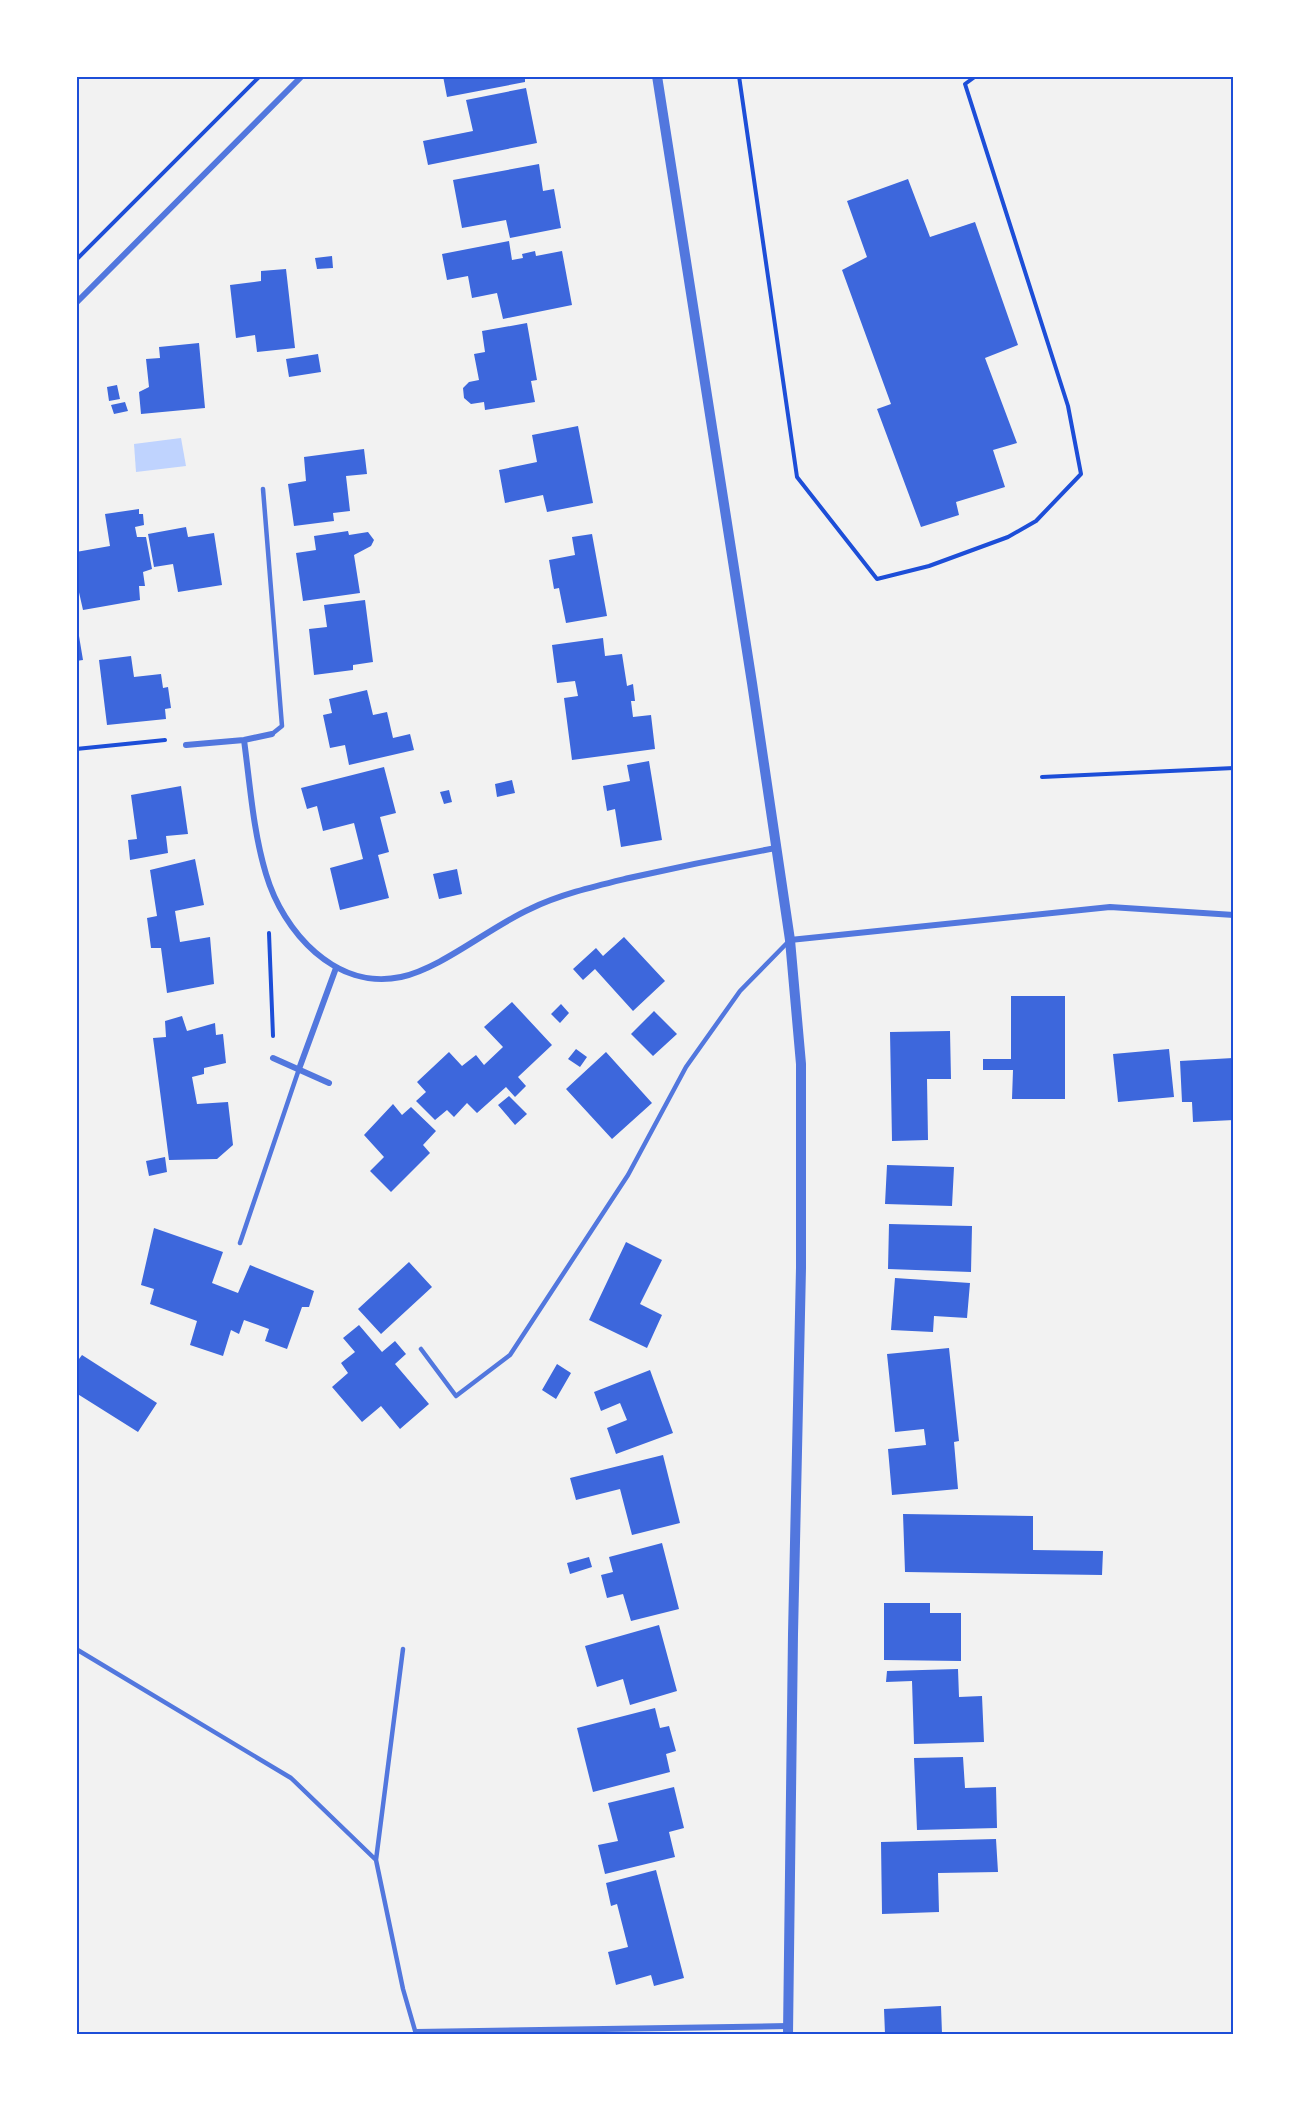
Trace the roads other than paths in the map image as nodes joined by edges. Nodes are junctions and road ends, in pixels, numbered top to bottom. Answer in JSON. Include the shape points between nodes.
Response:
{"nodes":[{"id":1,"x":302,"y":76,"type":"edge"},
{"id":2,"x":657,"y":76,"type":"edge"},
{"id":3,"x":76,"y":303,"type":"edge"},
{"id":4,"x":262,"y":489,"type":"dead end"},
{"id":5,"x":272,"y":734,"type":"joint"},
{"id":6,"x":244,"y":740,"type":"junction"},
{"id":7,"x":186,"y":745,"type":"road end"},
{"id":8,"x":776,"y":848,"type":"junction"},
{"id":9,"x":1233,"y":915,"type":"edge"},
{"id":10,"x":790,"y":940,"type":"junction"},
{"id":11,"x":336,"y":968,"type":"junction"},
{"id":12,"x":273,"y":1058,"type":"road end"},
{"id":13,"x":299,"y":1069,"type":"junction"},
{"id":14,"x":328,"y":1083,"type":"dead end"},
{"id":15,"x":240,"y":1244,"type":"dead end"},
{"id":16,"x":421,"y":1349,"type":"dead end"},
{"id":17,"x":76,"y":1649,"type":"edge"},
{"id":18,"x":403,"y":1649,"type":"dead end"},
{"id":19,"x":376,"y":1860,"type":"junction"},
{"id":20,"x":788,"y":2030,"type":"edge"},
{"id":21,"x":416,"y":2033,"type":"edge"}],
"edges":[{"from":1,"to":3,"type":"street"},
{"from":2,"to":8,"type":"street"},
{"from":4,"to":5,"type":"lane","via":[[282,726]]},
{"from":5,"to":6,"type":"street"},
{"from":6,"to":7,"type":"street"},
{"from":6,"to":11,"type":"street","via":[[266,876],[298,935]]},
{"from":8,"to":10,"type":"street"},
{"from":8,"to":11,"type":"street","via":[[561,896],[403,977],[369,978]]},
{"from":9,"to":10,"type":"street","via":[[1110,907]]},
{"from":10,"to":16,"type":"lane","via":[[740,991],[686,1067],[628,1175],[510,1355],[456,1395]]},
{"from":10,"to":20,"type":"street","via":[[801,1064],[802,1173]]},
{"from":11,"to":13,"type":"street"},
{"from":12,"to":13,"type":"street"},
{"from":13,"to":14,"type":"street"},
{"from":13,"to":15,"type":"lane"},
{"from":17,"to":19,"type":"lane","via":[[291,1778]]},
{"from":18,"to":19,"type":"lane"},
{"from":19,"to":21,"type":"lane"},
{"from":20,"to":21,"type":"street"}]}
